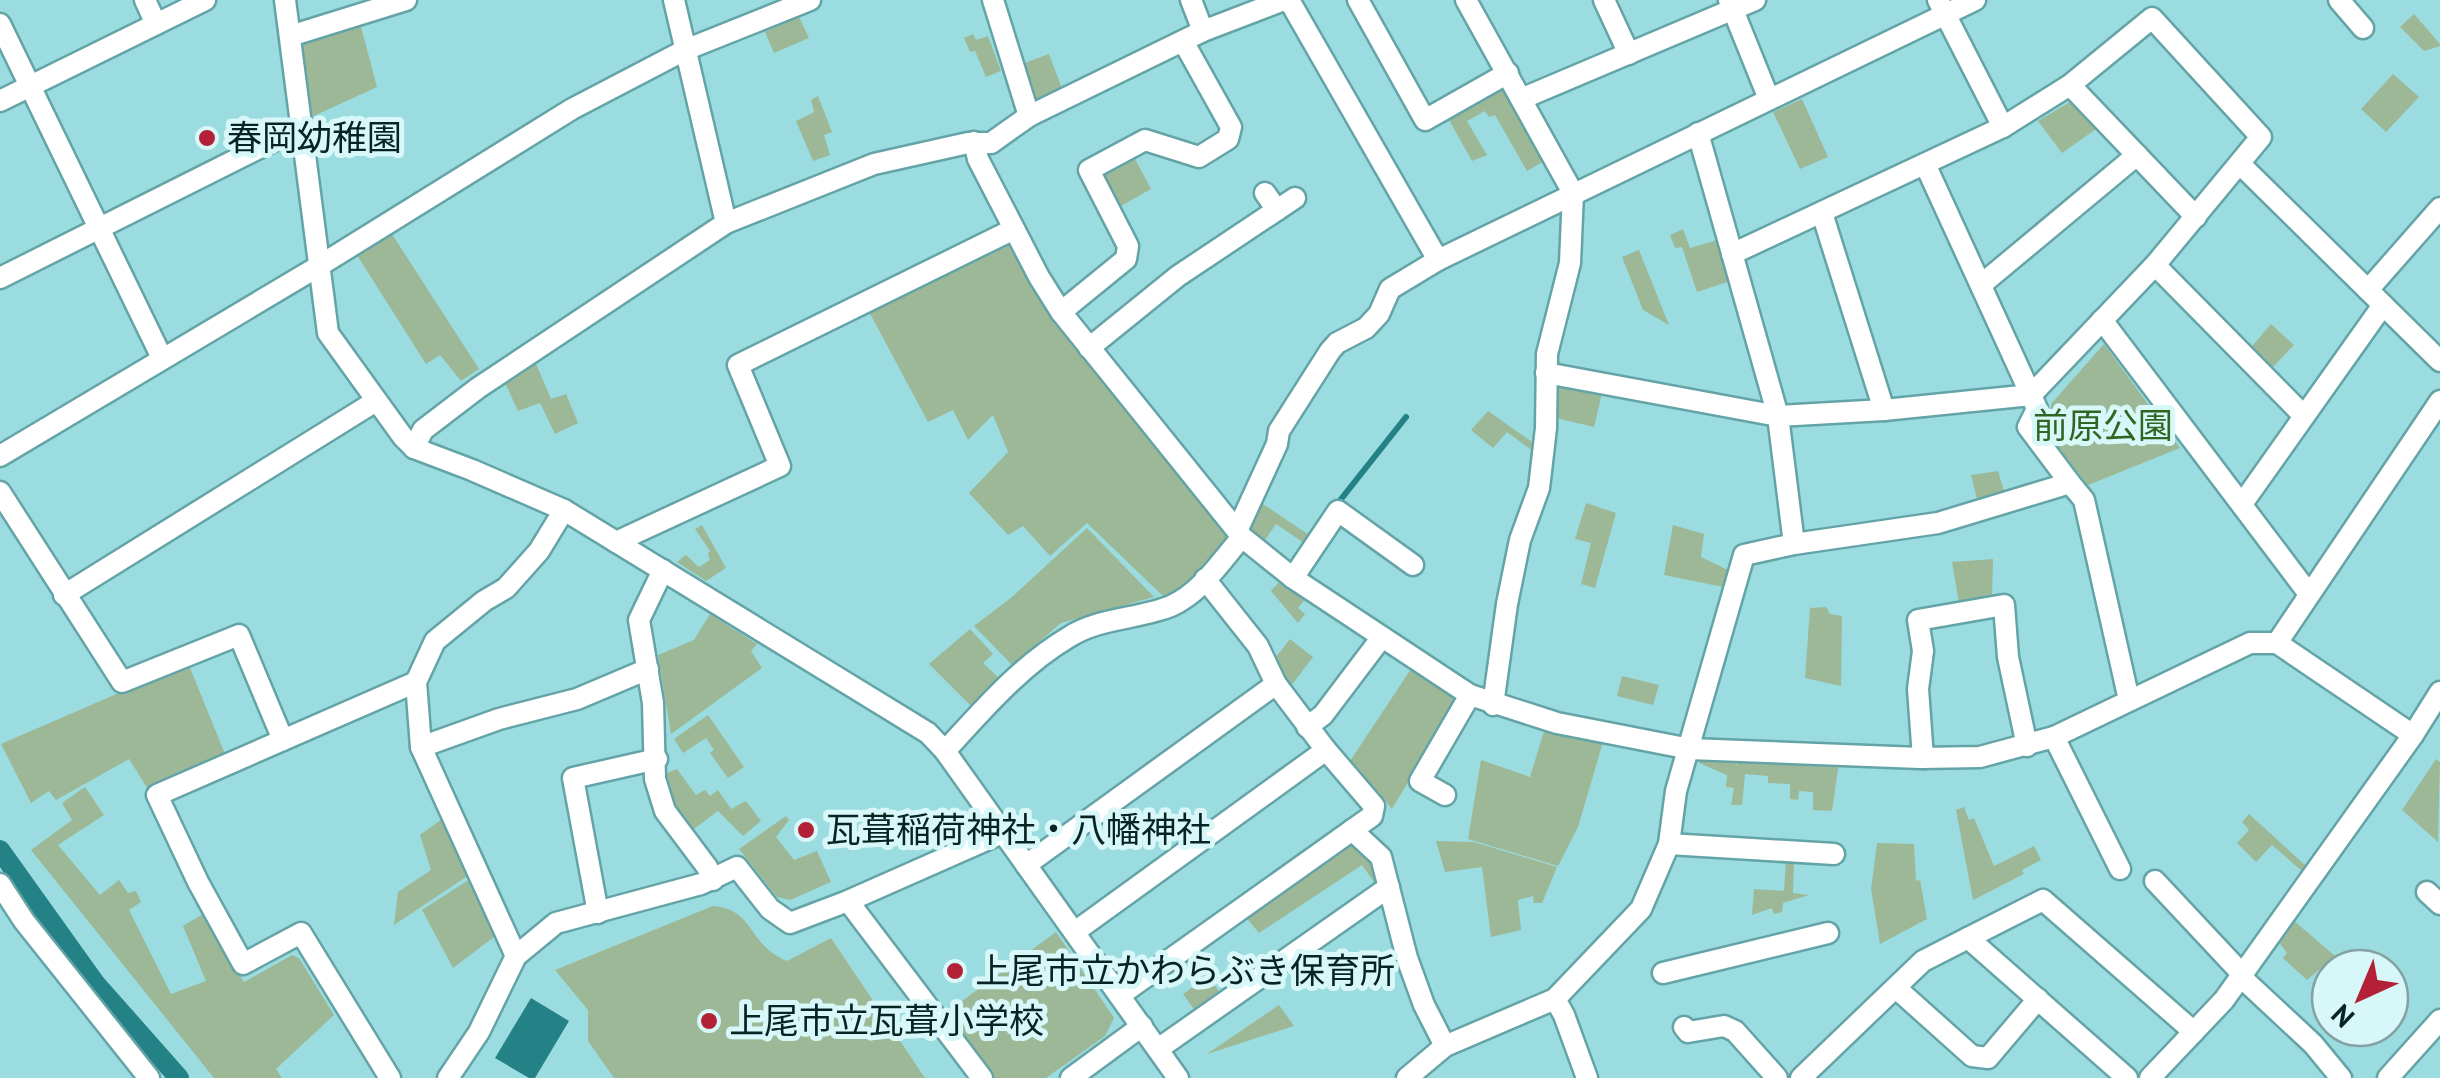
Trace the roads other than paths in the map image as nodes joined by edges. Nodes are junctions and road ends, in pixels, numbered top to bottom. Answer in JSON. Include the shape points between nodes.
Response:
{"nodes":[{"id":1,"x":145,"y":0,"type":"edge"},
{"id":2,"x":205,"y":0,"type":"edge"},
{"id":3,"x":284,"y":0,"type":"edge"},
{"id":4,"x":406,"y":0,"type":"edge"},
{"id":5,"x":674,"y":0,"type":"edge"},
{"id":6,"x":810,"y":0,"type":"edge"},
{"id":7,"x":992,"y":0,"type":"edge"},
{"id":8,"x":1191,"y":0,"type":"edge"},
{"id":9,"x":1286,"y":0,"type":"edge"},
{"id":10,"x":1358,"y":0,"type":"edge"},
{"id":11,"x":1466,"y":0,"type":"edge"},
{"id":12,"x":1604,"y":0,"type":"edge"},
{"id":13,"x":1755,"y":0,"type":"edge"},
{"id":14,"x":1975,"y":0,"type":"edge"},
{"id":15,"x":2340,"y":0,"type":"edge"},
{"id":16,"x":1730,"y":5,"type":"edge"},
{"id":17,"x":1941,"y":8,"type":"edge"},
{"id":18,"x":0,"y":24,"type":"edge"},
{"id":19,"x":156,"y":24,"type":"junction"},
{"id":20,"x":2363,"y":28,"type":"dead end"},
{"id":21,"x":1204,"y":30,"type":"junction"},
{"id":22,"x":290,"y":36,"type":"junction"},
{"id":23,"x":1182,"y":41,"type":"junction"},
{"id":24,"x":685,"y":50,"type":"junction"},
{"id":25,"x":1629,"y":54,"type":"junction"},
{"id":26,"x":1508,"y":73,"type":"junction"},
{"id":27,"x":2070,"y":85,"type":"junction"},
{"id":28,"x":29,"y":86,"type":"junction"},
{"id":29,"x":1522,"y":99,"type":"junction"},
{"id":30,"x":1769,"y":99,"type":"junction"},
{"id":31,"x":0,"y":101,"type":"edge"},
{"id":32,"x":1030,"y":116,"type":"junction"},
{"id":33,"x":2003,"y":126,"type":"junction"},
{"id":34,"x":301,"y":128,"type":"junction"},
{"id":35,"x":1698,"y":133,"type":"junction"},
{"id":36,"x":974,"y":142,"type":"junction"},
{"id":37,"x":2137,"y":155,"type":"junction"},
{"id":38,"x":1925,"y":164,"type":"junction"},
{"id":39,"x":2240,"y":165,"type":"junction"},
{"id":40,"x":1573,"y":193,"type":"junction"},
{"id":41,"x":1295,"y":198,"type":"dead end"},
{"id":42,"x":2440,"y":208,"type":"edge"},
{"id":43,"x":1822,"y":213,"type":"junction"},
{"id":44,"x":2196,"y":216,"type":"junction"},
{"id":45,"x":726,"y":223,"type":"junction"},
{"id":46,"x":1014,"y":228,"type":"junction"},
{"id":47,"x":102,"y":229,"type":"junction"},
{"id":48,"x":1732,"y":254,"type":"junction"},
{"id":49,"x":1438,"y":260,"type":"junction"},
{"id":50,"x":2154,"y":264,"type":"junction"},
{"id":51,"x":319,"y":266,"type":"junction"},
{"id":52,"x":0,"y":278,"type":"edge"},
{"id":53,"x":1982,"y":284,"type":"junction"},
{"id":54,"x":2376,"y":297,"type":"junction"},
{"id":55,"x":1060,"y":312,"type":"junction"},
{"id":56,"x":2102,"y":320,"type":"junction"},
{"id":57,"x":1089,"y":348,"type":"junction"},
{"id":58,"x":162,"y":358,"type":"junction"},
{"id":59,"x":2440,"y":361,"type":"edge"},
{"id":60,"x":1546,"y":373,"type":"junction"},
{"id":61,"x":2031,"y":396,"type":"junction"},
{"id":62,"x":2440,"y":400,"type":"edge"},
{"id":63,"x":376,"y":401,"type":"junction"},
{"id":64,"x":1884,"y":410,"type":"junction"},
{"id":65,"x":1778,"y":416,"type":"junction"},
{"id":66,"x":2304,"y":416,"type":"junction"},
{"id":67,"x":414,"y":448,"type":"junction"},
{"id":68,"x":0,"y":456,"type":"edge"},
{"id":69,"x":2070,"y":483,"type":"junction"},
{"id":70,"x":0,"y":492,"type":"edge"},
{"id":71,"x":2242,"y":504,"type":"junction"},
{"id":72,"x":564,"y":510,"type":"junction"},
{"id":73,"x":1240,"y":534,"type":"junction"},
{"id":74,"x":616,"y":542,"type":"junction"},
{"id":75,"x":1794,"y":544,"type":"junction"},
{"id":76,"x":1414,"y":564,"type":"dead end"},
{"id":77,"x":663,"y":570,"type":"junction"},
{"id":78,"x":1293,"y":578,"type":"junction"},
{"id":79,"x":1205,"y":579,"type":"junction"},
{"id":80,"x":2310,"y":594,"type":"junction"},
{"id":81,"x":64,"y":595,"type":"junction"},
{"id":82,"x":1382,"y":637,"type":"junction"},
{"id":83,"x":2277,"y":643,"type":"junction"},
{"id":84,"x":648,"y":669,"type":"junction"},
{"id":85,"x":416,"y":682,"type":"junction"},
{"id":86,"x":1276,"y":684,"type":"junction"},
{"id":87,"x":2440,"y":692,"type":"edge"},
{"id":88,"x":1470,"y":695,"type":"junction"},
{"id":89,"x":2128,"y":700,"type":"junction"},
{"id":90,"x":1493,"y":704,"type":"junction"},
{"id":91,"x":1307,"y":727,"type":"junction"},
{"id":92,"x":2413,"y":735,"type":"junction"},
{"id":93,"x":2054,"y":737,"type":"junction"},
{"id":94,"x":283,"y":740,"type":"junction"},
{"id":95,"x":2027,"y":746,"type":"junction"},
{"id":96,"x":421,"y":747,"type":"junction"},
{"id":97,"x":1690,"y":749,"type":"junction"},
{"id":98,"x":1326,"y":750,"type":"junction"},
{"id":99,"x":945,"y":751,"type":"junction"},
{"id":100,"x":1923,"y":758,"type":"junction"},
{"id":101,"x":656,"y":759,"type":"junction"},
{"id":102,"x":1444,"y":795,"type":"dead end"},
{"id":103,"x":1352,"y":830,"type":"junction"},
{"id":104,"x":1002,"y":832,"type":"junction"},
{"id":105,"x":1669,"y":844,"type":"junction"},
{"id":106,"x":1834,"y":854,"type":"dead end"},
{"id":107,"x":1026,"y":865,"type":"junction"},
{"id":108,"x":2120,"y":869,"type":"dead end"},
{"id":109,"x":713,"y":880,"type":"junction"},
{"id":110,"x":2155,"y":881,"type":"dead end"},
{"id":111,"x":0,"y":884,"type":"edge"},
{"id":112,"x":1389,"y":887,"type":"junction"},
{"id":113,"x":848,"y":901,"type":"junction"},
{"id":114,"x":598,"y":913,"type":"junction"},
{"id":115,"x":1076,"y":931,"type":"junction"},
{"id":116,"x":1828,"y":933,"type":"dead end"},
{"id":117,"x":1968,"y":938,"type":"junction"},
{"id":118,"x":516,"y":956,"type":"junction"},
{"id":119,"x":1663,"y":973,"type":"dead end"},
{"id":120,"x":2242,"y":976,"type":"junction"},
{"id":121,"x":1896,"y":988,"type":"junction"},
{"id":122,"x":1120,"y":994,"type":"junction"},
{"id":123,"x":1555,"y":999,"type":"junction"},
{"id":124,"x":2038,"y":1000,"type":"junction"},
{"id":125,"x":2440,"y":1020,"type":"edge"},
{"id":126,"x":1142,"y":1026,"type":"junction"},
{"id":127,"x":1684,"y":1028,"type":"dead end"},
{"id":128,"x":2194,"y":1032,"type":"junction"},
{"id":129,"x":1445,"y":1046,"type":"junction"},
{"id":130,"x":1158,"y":1049,"type":"junction"},
{"id":131,"x":149,"y":1078,"type":"edge"},
{"id":132,"x":390,"y":1078,"type":"edge"},
{"id":133,"x":448,"y":1078,"type":"edge"},
{"id":134,"x":982,"y":1078,"type":"edge"},
{"id":135,"x":1071,"y":1078,"type":"edge"},
{"id":136,"x":1178,"y":1078,"type":"edge"},
{"id":137,"x":1407,"y":1078,"type":"edge"},
{"id":138,"x":1587,"y":1078,"type":"edge"},
{"id":139,"x":1776,"y":1078,"type":"edge"},
{"id":140,"x":1801,"y":1078,"type":"edge"},
{"id":141,"x":2126,"y":1078,"type":"edge"},
{"id":142,"x":2150,"y":1078,"type":"edge"},
{"id":143,"x":2341,"y":1078,"type":"edge"},
{"id":144,"x":2388,"y":1078,"type":"edge"}],
"edges":[{"from":1,"to":19,"type":"street"},
{"from":2,"to":19,"type":"street"},
{"from":3,"to":22,"type":"street"},
{"from":4,"to":22,"type":"street"},
{"from":5,"to":24,"type":"street"},
{"from":6,"to":24,"type":"street"},
{"from":7,"to":32,"type":"street"},
{"from":8,"to":21,"type":"street"},
{"from":9,"to":21,"type":"street"},
{"from":9,"to":49,"type":"street"},
{"from":10,"to":26,"type":"street","via":[[1425,120]]},
{"from":11,"to":26,"type":"street"},
{"from":12,"to":25,"type":"street"},
{"from":13,"to":16,"type":"street"},
{"from":14,"to":17,"type":"street"},
{"from":15,"to":20,"type":"street"},
{"from":16,"to":25,"type":"street"},
{"from":16,"to":30,"type":"street"},
{"from":17,"to":30,"type":"street"},
{"from":17,"to":33,"type":"street"},
{"from":18,"to":28,"type":"street"},
{"from":19,"to":28,"type":"street"},
{"from":21,"to":23,"type":"street"},
{"from":22,"to":34,"type":"street"},
{"from":23,"to":32,"type":"street"},
{"from":23,"to":55,"type":"street","via":[[1231,126],[1228,139],[1199,157],[1145,140],[1089,170],[1128,246],[1126,259]]},
{"from":24,"to":45,"type":"street"},
{"from":24,"to":51,"type":"street","via":[[572,109]]},
{"from":25,"to":29,"type":"street"},
{"from":26,"to":29,"type":"street"},
{"from":27,"to":33,"type":"street"},
{"from":27,"to":37,"type":"street"},
{"from":27,"to":39,"type":"street","via":[[2152,18],[2261,137]]},
{"from":28,"to":31,"type":"street"},
{"from":28,"to":47,"type":"street"},
{"from":29,"to":40,"type":"street"},
{"from":30,"to":35,"type":"street"},
{"from":32,"to":36,"type":"street","via":[[990,143]]},
{"from":33,"to":38,"type":"street"},
{"from":34,"to":47,"type":"street"},
{"from":34,"to":51,"type":"street"},
{"from":35,"to":40,"type":"street"},
{"from":35,"to":48,"type":"street"},
{"from":36,"to":45,"type":"street","via":[[874,164]]},
{"from":36,"to":46,"type":"street"},
{"from":37,"to":44,"type":"street"},
{"from":37,"to":53,"type":"street"},
{"from":38,"to":43,"type":"street"},
{"from":38,"to":53,"type":"street"},
{"from":39,"to":44,"type":"street"},
{"from":39,"to":54,"type":"street"},
{"from":40,"to":49,"type":"street"},
{"from":40,"to":60,"type":"street","via":[[1570,263]]},
{"from":41,"to":57,"type":"street","via":[[1271,201]]},
{"from":42,"to":54,"type":"street"},
{"from":43,"to":48,"type":"street"},
{"from":43,"to":64,"type":"street"},
{"from":44,"to":50,"type":"street"},
{"from":45,"to":67,"type":"street","via":[[478,388],[423,430]]},
{"from":46,"to":55,"type":"street"},
{"from":46,"to":74,"type":"street","via":[[738,365],[780,466]]},
{"from":47,"to":52,"type":"street"},
{"from":47,"to":58,"type":"street"},
{"from":48,"to":65,"type":"street"},
{"from":49,"to":73,"type":"street","via":[[1390,289],[1366,328],[1330,351],[1279,431]]},
{"from":50,"to":56,"type":"street"},
{"from":50,"to":66,"type":"street"},
{"from":51,"to":58,"type":"street"},
{"from":51,"to":63,"type":"street","via":[[328,333]]},
{"from":53,"to":61,"type":"street"},
{"from":54,"to":59,"type":"street"},
{"from":54,"to":66,"type":"street"},
{"from":55,"to":57,"type":"street"},
{"from":56,"to":61,"type":"street"},
{"from":56,"to":71,"type":"street"},
{"from":57,"to":73,"type":"street"},
{"from":58,"to":68,"type":"street"},
{"from":60,"to":65,"type":"street"},
{"from":60,"to":90,"type":"street","via":[[1540,488],[1520,540]]},
{"from":61,"to":64,"type":"street"},
{"from":61,"to":69,"type":"street","via":[[2036,409],[2028,427]]},
{"from":62,"to":80,"type":"street"},
{"from":63,"to":67,"type":"street"},
{"from":63,"to":81,"type":"street"},
{"from":64,"to":65,"type":"street"},
{"from":65,"to":75,"type":"street"},
{"from":66,"to":71,"type":"street"},
{"from":67,"to":72,"type":"street"},
{"from":69,"to":75,"type":"street","via":[[1938,523]]},
{"from":69,"to":89,"type":"street","via":[[2084,500]]},
{"from":70,"to":81,"type":"street"},
{"from":71,"to":80,"type":"street"},
{"from":72,"to":74,"type":"street"},
{"from":72,"to":85,"type":"street","via":[[506,588],[436,641]]},
{"from":73,"to":78,"type":"street"},
{"from":73,"to":79,"type":"street"},
{"from":74,"to":77,"type":"street"},
{"from":75,"to":97,"type":"street","via":[[1744,555]]},
{"from":76,"to":78,"type":"street","via":[[1338,510]]},
{"from":77,"to":84,"type":"street","via":[[639,620]]},
{"from":77,"to":99,"type":"street","via":[[907,719]]},
{"from":78,"to":82,"type":"street"},
{"from":79,"to":86,"type":"street","via":[[1258,646]]},
{"from":79,"to":99,"type":"street","via":[[1172,605],[1072,634],[1010,682]]},
{"from":80,"to":83,"type":"street"},
{"from":81,"to":94,"type":"street","via":[[122,682],[239,636]]},
{"from":82,"to":88,"type":"street"},
{"from":82,"to":91,"type":"street","via":[[1323,716]]},
{"from":83,"to":89,"type":"street","via":[[2250,644]]},
{"from":83,"to":92,"type":"street"},
{"from":84,"to":96,"type":"street","via":[[578,699]]},
{"from":84,"to":101,"type":"street"},
{"from":85,"to":94,"type":"street"},
{"from":85,"to":96,"type":"street"},
{"from":86,"to":91,"type":"street"},
{"from":86,"to":107,"type":"street"},
{"from":87,"to":92,"type":"street"},
{"from":88,"to":90,"type":"street"},
{"from":88,"to":102,"type":"street","via":[[1420,781]]},
{"from":89,"to":93,"type":"street"},
{"from":90,"to":97,"type":"street","via":[[1557,724]]},
{"from":91,"to":98,"type":"street"},
{"from":92,"to":120,"type":"street"},
{"from":93,"to":95,"type":"street"},
{"from":93,"to":108,"type":"street"},
{"from":94,"to":132,"type":"street","via":[[158,795],[244,964],[301,933]]},
{"from":95,"to":100,"type":"street","via":[[1980,757]]},
{"from":95,"to":100,"type":"street","via":[[2004,605],[1918,620]]},
{"from":96,"to":118,"type":"street"},
{"from":97,"to":100,"type":"street"},
{"from":97,"to":105,"type":"street"},
{"from":98,"to":103,"type":"street","via":[[1374,806],[1372,816]]},
{"from":98,"to":115,"type":"street"},
{"from":99,"to":104,"type":"street"},
{"from":101,"to":109,"type":"street","via":[[665,811]]},
{"from":101,"to":114,"type":"street","via":[[574,778]]},
{"from":103,"to":112,"type":"street","via":[[1381,858]]},
{"from":103,"to":122,"type":"street"},
{"from":104,"to":107,"type":"street"},
{"from":104,"to":113,"type":"street"},
{"from":105,"to":106,"type":"street"},
{"from":105,"to":123,"type":"street","via":[[1641,909]]},
{"from":107,"to":115,"type":"street"},
{"from":109,"to":113,"type":"street","via":[[737,866],[770,909],[790,922]]},
{"from":109,"to":114,"type":"street"},
{"from":110,"to":120,"type":"street"},
{"from":111,"to":131,"type":"street"},
{"from":112,"to":129,"type":"street","via":[[1406,958]]},
{"from":112,"to":130,"type":"street"},
{"from":113,"to":134,"type":"street"},
{"from":114,"to":118,"type":"street","via":[[556,923]]},
{"from":115,"to":122,"type":"street"},
{"from":116,"to":119,"type":"street"},
{"from":117,"to":121,"type":"street","via":[[1924,960]]},
{"from":117,"to":124,"type":"street"},
{"from":117,"to":128,"type":"street","via":[[2043,900]]},
{"from":118,"to":133,"type":"street"},
{"from":120,"to":128,"type":"street"},
{"from":120,"to":143,"type":"street"},
{"from":121,"to":124,"type":"street","via":[[1972,1056],[1988,1058]]},
{"from":121,"to":140,"type":"street"},
{"from":122,"to":126,"type":"street"},
{"from":123,"to":129,"type":"street"},
{"from":123,"to":138,"type":"street"},
{"from":124,"to":141,"type":"street"},
{"from":125,"to":144,"type":"street"},
{"from":126,"to":130,"type":"street"},
{"from":126,"to":135,"type":"street"},
{"from":127,"to":139,"type":"street","via":[[1735,1031]]},
{"from":128,"to":142,"type":"street"},
{"from":129,"to":137,"type":"street"},
{"from":130,"to":136,"type":"street"}]}
